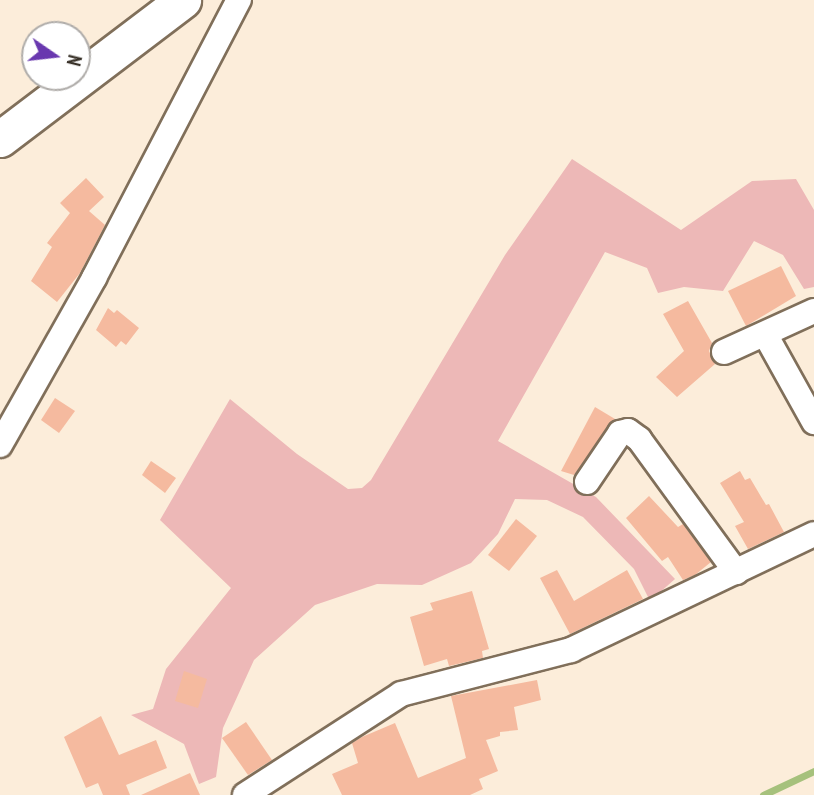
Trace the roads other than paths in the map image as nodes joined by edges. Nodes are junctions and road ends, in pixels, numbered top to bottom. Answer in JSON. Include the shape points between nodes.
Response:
{"nodes":[{"id":1,"x":183,"y":0,"type":"edge"},
{"id":2,"x":239,"y":0,"type":"edge"},
{"id":3,"x":0,"y":139,"type":"edge"},
{"id":4,"x":814,"y":311,"type":"edge"},
{"id":5,"x":765,"y":334,"type":"junction"},
{"id":6,"x":724,"y":352,"type":"dead end"},
{"id":7,"x":814,"y":422,"type":"edge"},
{"id":8,"x":0,"y":445,"type":"edge"},
{"id":9,"x":587,"y":482,"type":"dead end"},
{"id":10,"x":814,"y":534,"type":"edge"},
{"id":11,"x":736,"y":572,"type":"junction"},
{"id":12,"x":245,"y":795,"type":"edge"}],
"edges":[{"from":1,"to":3,"type":"street"},
{"from":2,"to":8,"type":"street","via":[[94,278]]},
{"from":4,"to":5,"type":"street"},
{"from":5,"to":6,"type":"street"},
{"from":5,"to":7,"type":"street"},
{"from":9,"to":11,"type":"street","via":[[620,433],[628,431],[639,439]]},
{"from":10,"to":11,"type":"street"},
{"from":11,"to":12,"type":"street","via":[[571,650],[401,694]]}]}
